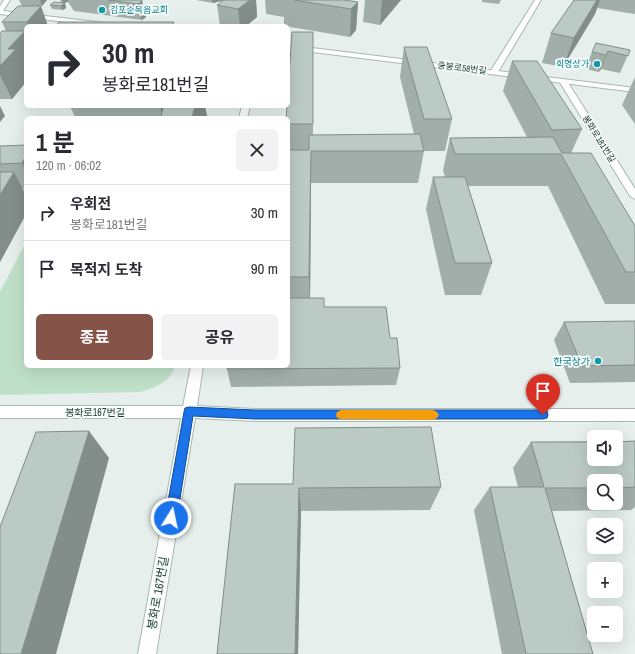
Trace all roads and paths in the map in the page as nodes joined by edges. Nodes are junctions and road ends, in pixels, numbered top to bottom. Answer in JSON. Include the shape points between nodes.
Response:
{"nodes":[{"id":1,"x":6,"y":0,"type":"edge"},
{"id":2,"x":538,"y":0,"type":"edge"},
{"id":3,"x":1,"y":8,"type":"edge"},
{"id":4,"x":101,"y":24,"type":"edge"},
{"id":5,"x":290,"y":47,"type":"edge"},
{"id":6,"x":494,"y":72,"type":"junction"},
{"id":7,"x":563,"y":81,"type":"junction"},
{"id":8,"x":635,"y":90,"type":"edge"},
{"id":9,"x":635,"y":196,"type":"edge"},
{"id":10,"x":197,"y":368,"type":"edge"},
{"id":11,"x":0,"y":412,"type":"edge"},
{"id":12,"x":189,"y":412,"type":"junction"},
{"id":13,"x":635,"y":415,"type":"edge"},
{"id":14,"x":147,"y":654,"type":"edge"}],
"edges":[{"from":1,"to":3,"type":"street"},
{"from":2,"to":6,"type":"street"},
{"from":3,"to":4,"type":"street"},
{"from":5,"to":6,"type":"street","name":"중봉로58번길"},
{"from":6,"to":7,"type":"street","name":"중봉로58번길"},
{"from":7,"to":8,"type":"street","name":"중봉로58번길"},
{"from":7,"to":9,"type":"street","name":"봉화로181번길"},
{"from":10,"to":12,"type":"street","name":"봉화로 167번길"},
{"from":11,"to":12,"type":"street","name":"봉화로167번길"},
{"from":12,"to":13,"type":"street","via":[[255,415]]},
{"from":12,"to":14,"type":"street","name":"봉화로 167번길"}]}
